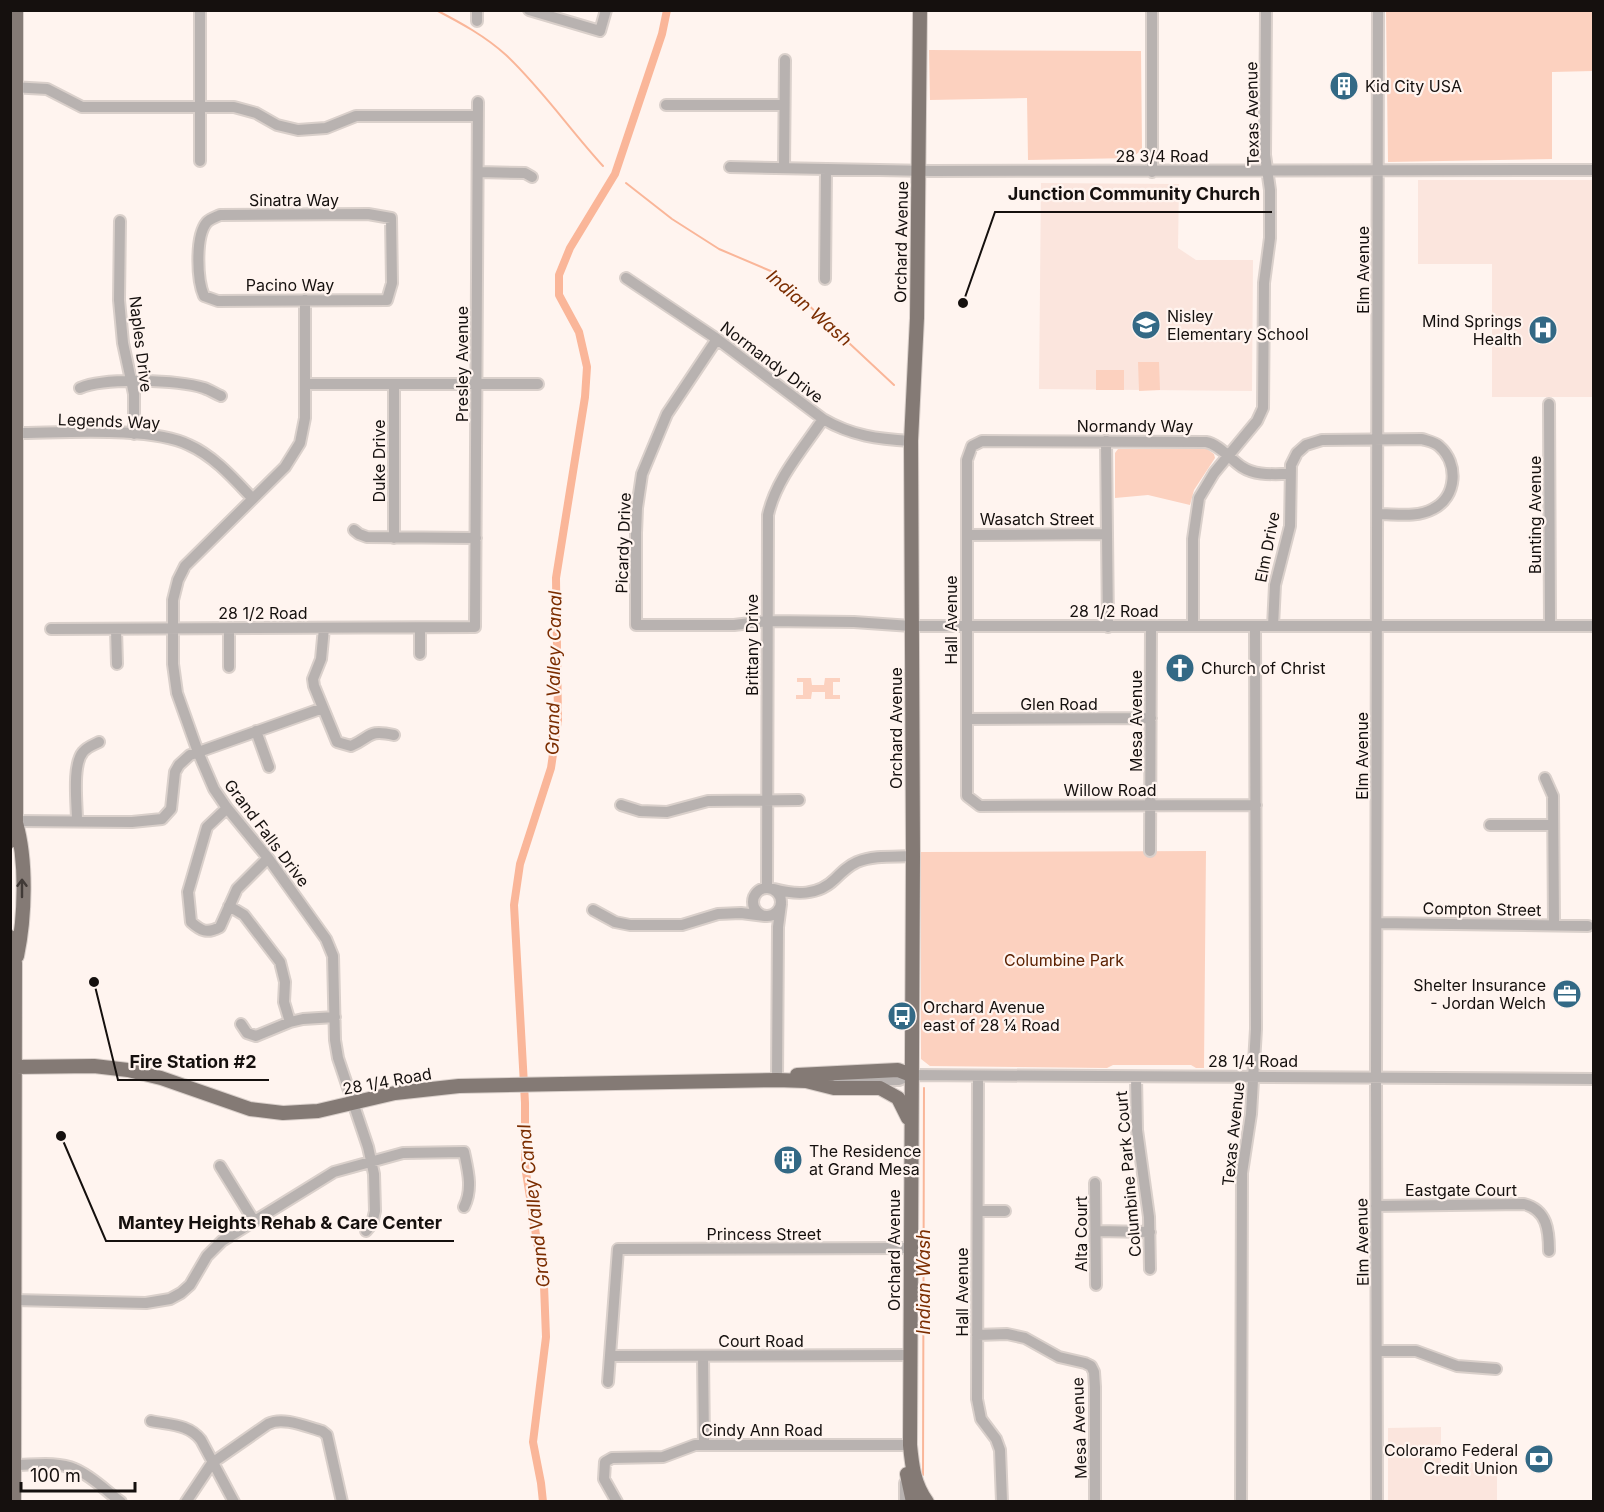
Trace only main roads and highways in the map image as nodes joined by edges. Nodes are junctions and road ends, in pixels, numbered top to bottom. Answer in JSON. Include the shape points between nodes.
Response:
{"nodes":[{"id":1,"x":16,"y":10,"type":"edge"},
{"id":2,"x":920,"y":10,"type":"edge"},
{"id":3,"x":13,"y":87,"type":"edge"},
{"id":4,"x":13,"y":286,"type":"edge"},
{"id":5,"x":16,"y":821,"type":"junction"},
{"id":6,"x":10,"y":841,"type":"edge"},
{"id":7,"x":10,"y":937,"type":"edge"},
{"id":8,"x":15,"y":963,"type":"junction"},
{"id":9,"x":13,"y":1067,"type":"edge"},
{"id":10,"x":911,"y":1075,"type":"junction"},
{"id":11,"x":777,"y":1080,"type":"junction"},
{"id":12,"x":911,"y":1134,"type":"junction"},
{"id":13,"x":910,"y":1445,"type":"junction"},
{"id":14,"x":921,"y":1500,"type":"edge"},
{"id":15,"x":14,"y":1502,"type":"edge"}],
"edges":[{"from":1,"to":3,"type":"main road"},
{"from":2,"to":10,"type":"main road","name":"Orchard Avenue","via":[[917,318],[911,441]]},
{"from":3,"to":4,"type":"main road"},
{"from":4,"to":5,"type":"main road"},
{"from":5,"to":6,"type":"main road"},
{"from":8,"to":5,"type":"main road","one_way":true,"via":[[22,932],[22,844]]},
{"from":7,"to":8,"type":"main road"},
{"from":8,"to":9,"type":"main road"},
{"from":9,"to":11,"type":"main road","name":"28 1/4 Road","via":[[85,1065],[128,1070],[236,1106],[272,1113],[305,1112],[459,1086]]},
{"from":9,"to":15,"type":"main road"},
{"from":10,"to":11,"type":"main road","name":"28 1/4 Road","via":[[898,1070],[802,1074]]},
{"from":10,"to":12,"type":"main road","name":"Orchard Avenue"},
{"from":11,"to":12,"type":"main road","name":"28 1/4 Road","via":[[888,1091],[903,1104]]},
{"from":12,"to":13,"type":"main road","name":"Orchard Avenue"},
{"from":13,"to":14,"type":"main road","name":"Orchard Avenue"},
{"from":13,"to":14,"type":"main road","name":"Orchard Avenue","via":[[906,1468]]}]}
